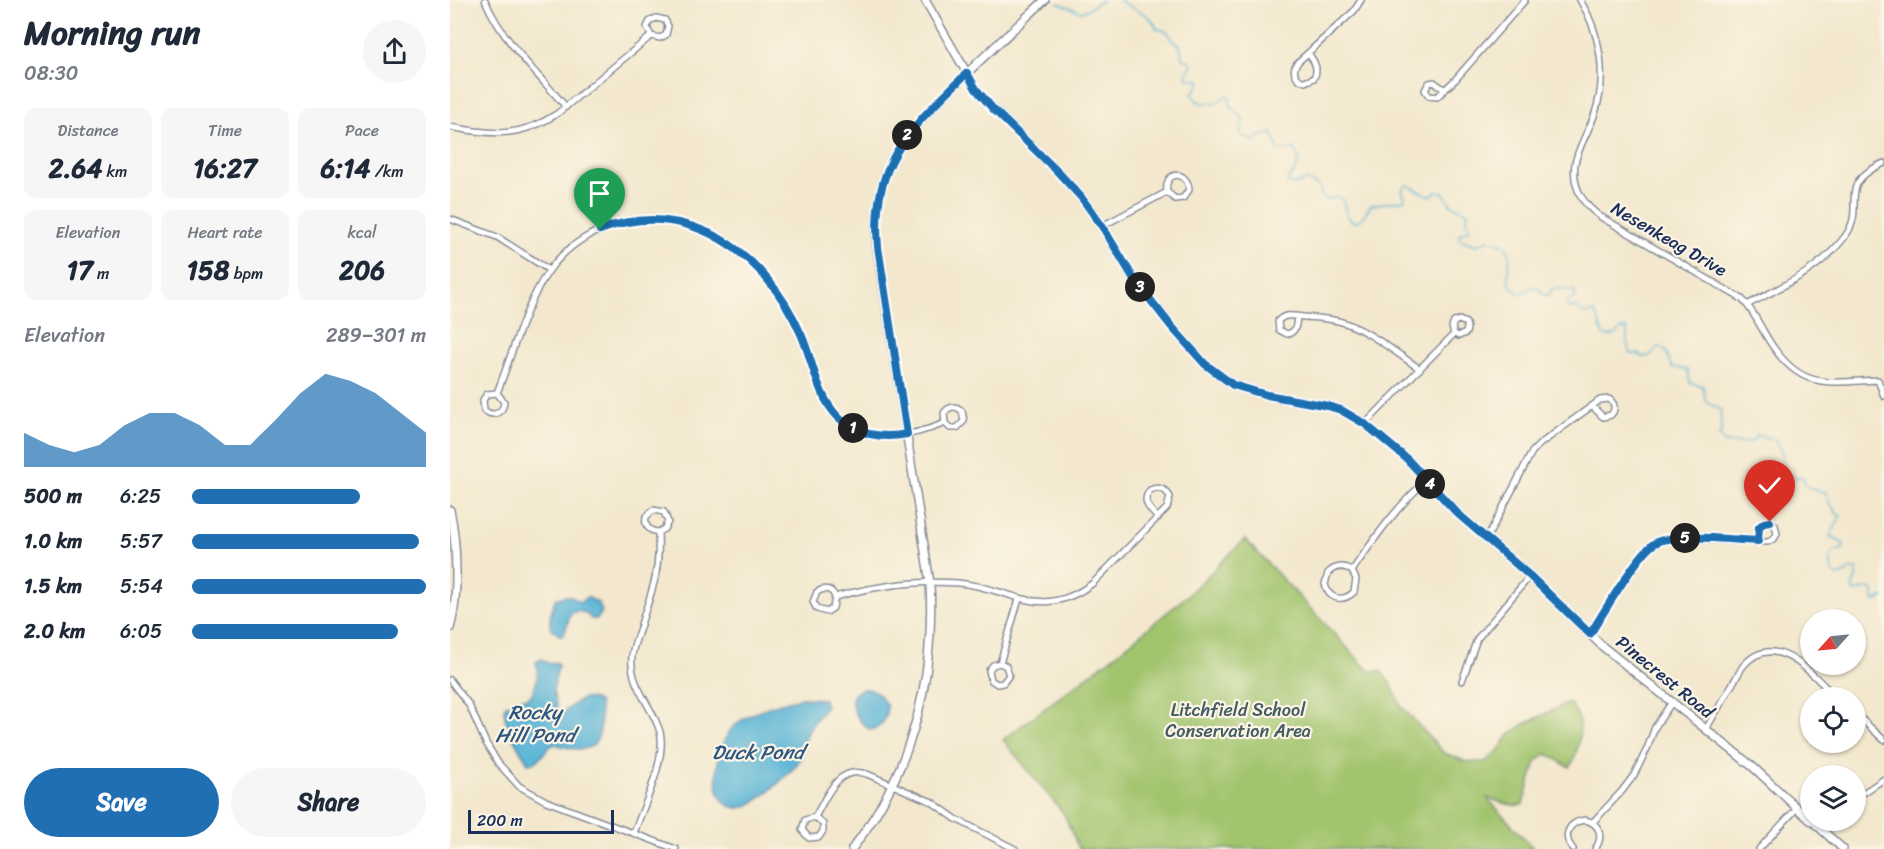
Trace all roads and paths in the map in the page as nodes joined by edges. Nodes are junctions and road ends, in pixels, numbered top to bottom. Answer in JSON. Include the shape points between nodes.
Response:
{"nodes":[{"id":1,"x":485,"y":0,"type":"edge"},
{"id":2,"x":925,"y":0,"type":"edge"},
{"id":3,"x":1045,"y":0,"type":"edge"},
{"id":4,"x":1361,"y":0,"type":"edge"},
{"id":5,"x":1525,"y":0,"type":"edge"},
{"id":6,"x":1580,"y":0,"type":"edge"},
{"id":7,"x":651,"y":36,"type":"junction"},
{"id":8,"x":1308,"y":53,"type":"junction"},
{"id":9,"x":967,"y":73,"type":"junction"},
{"id":10,"x":1445,"y":90,"type":"dead end"},
{"id":11,"x":566,"y":107,"type":"junction"},
{"id":12,"x":450,"y":127,"type":"edge"},
{"id":13,"x":1884,"y":163,"type":"edge"},
{"id":14,"x":1167,"y":192,"type":"junction"},
{"id":15,"x":450,"y":219,"type":"edge"},
{"id":16,"x":1102,"y":226,"type":"junction"},
{"id":17,"x":549,"y":270,"type":"junction"},
{"id":18,"x":1748,"y":305,"type":"junction"},
{"id":19,"x":1297,"y":316,"type":"dead end"},
{"id":20,"x":1455,"y":334,"type":"dead end"},
{"id":21,"x":1420,"y":369,"type":"junction"},
{"id":22,"x":497,"y":393,"type":"junction"},
{"id":23,"x":1884,"y":396,"type":"edge"},
{"id":24,"x":1592,"y":406,"type":"dead end"},
{"id":25,"x":945,"y":423,"type":"junction"},
{"id":26,"x":1365,"y":424,"type":"junction"},
{"id":27,"x":907,"y":434,"type":"junction"},
{"id":28,"x":1427,"y":480,"type":"junction"},
{"id":29,"x":450,"y":510,"type":"edge"},
{"id":30,"x":1158,"y":518,"type":"junction"},
{"id":31,"x":658,"y":532,"type":"junction"},
{"id":32,"x":1487,"y":538,"type":"junction"},
{"id":33,"x":1758,"y":541,"type":"dead end"},
{"id":34,"x":1352,"y":571,"type":"junction"},
{"id":35,"x":1530,"y":576,"type":"junction"},
{"id":36,"x":930,"y":583,"type":"junction"},
{"id":37,"x":836,"y":597,"type":"junction"},
{"id":38,"x":1019,"y":599,"type":"junction"},
{"id":39,"x":450,"y":628,"type":"edge"},
{"id":40,"x":1590,"y":634,"type":"junction"},
{"id":41,"x":1000,"y":663,"type":"dead end"},
{"id":42,"x":450,"y":680,"type":"edge"},
{"id":43,"x":1462,"y":681,"type":"dead end"},
{"id":44,"x":1824,"y":687,"type":"edge"},
{"id":45,"x":1672,"y":702,"type":"junction"},
{"id":46,"x":1866,"y":723,"type":"edge"},
{"id":47,"x":1706,"y":729,"type":"junction"},
{"id":48,"x":1884,"y":740,"type":"edge"},
{"id":49,"x":1884,"y":779,"type":"edge"},
{"id":50,"x":892,"y":785,"type":"junction"},
{"id":51,"x":1866,"y":791,"type":"edge"},
{"id":52,"x":1797,"y":808,"type":"junction"},
{"id":53,"x":1800,"y":810,"type":"edge"},
{"id":54,"x":815,"y":817,"type":"junction"},
{"id":55,"x":1593,"y":822,"type":"junction"},
{"id":56,"x":1824,"y":831,"type":"edge"},
{"id":57,"x":633,"y":833,"type":"junction"},
{"id":58,"x":676,"y":849,"type":"edge"},
{"id":59,"x":852,"y":849,"type":"edge"},
{"id":60,"x":1015,"y":849,"type":"edge"},
{"id":61,"x":1573,"y":849,"type":"edge"},
{"id":62,"x":1595,"y":849,"type":"edge"},
{"id":63,"x":1759,"y":849,"type":"edge"},
{"id":64,"x":1843,"y":849,"type":"edge"}],
"edges":[{"from":1,"to":11,"type":"street","via":[[505,34]]},
{"from":2,"to":9,"type":"street","name":"Pinecrest Road"},
{"from":3,"to":9,"type":"street"},
{"from":4,"to":8,"type":"street"},
{"from":5,"to":10,"type":"street"},
{"from":6,"to":18,"type":"street","name":"Nesenkeag Drive","via":[[1595,34],[1601,69],[1596,110],[1575,163],[1579,194],[1601,217]]},
{"from":7,"to":7,"type":"street","via":[[666,35],[665,20],[650,21],[647,27]]},
{"from":7,"to":11,"type":"street"},
{"from":8,"to":8,"type":"street","via":[[1294,68],[1298,79],[1305,82],[1314,78],[1317,71]]},
{"from":9,"to":16,"type":"street","name":"Pinecrest Road","via":[[993,109],[1057,171]]},
{"from":9,"to":27,"type":"street","via":[[902,142],[885,176],[879,200],[878,247]]},
{"from":11,"to":12,"type":"street","via":[[518,132],[493,134]]},
{"from":13,"to":18,"type":"street","via":[[1859,179],[1854,190],[1851,226],[1824,260]]},
{"from":14,"to":14,"type":"street","via":[[1166,184],[1174,176],[1182,176],[1188,182],[1189,190],[1182,198],[1175,199]]},
{"from":14,"to":16,"type":"street"},
{"from":15,"to":17,"type":"street","via":[[497,237]]},
{"from":16,"to":26,"type":"street","name":"Pinecrest Road","via":[[1134,279],[1219,376],[1250,391],[1341,410]]},
{"from":17,"to":22,"type":"street","via":[[532,301]]},
{"from":17,"to":27,"type":"street","via":[[582,240],[619,223],[667,220],[706,231],[751,261],[779,294],[801,333],[827,402],[838,418],[865,433]]},
{"from":18,"to":23,"type":"street","name":"Nesenkeag Drive","via":[[1774,349],[1796,372],[1820,382],[1878,380]]},
{"from":19,"to":21,"type":"street","via":[[1350,325]]},
{"from":20,"to":21,"type":"street"},
{"from":21,"to":26,"type":"street"},
{"from":22,"to":22,"type":"street","via":[[487,394],[483,400],[484,410],[490,414],[502,409],[502,398]]},
{"from":24,"to":32,"type":"street","via":[[1532,452]]},
{"from":25,"to":25,"type":"street","via":[[953,428],[960,426],[962,411],[949,408],[944,413]]},
{"from":25,"to":27,"type":"street"},
{"from":26,"to":28,"type":"street","name":"Pinecrest Road"},
{"from":27,"to":36,"type":"street"},
{"from":28,"to":32,"type":"street","name":"Pinecrest Road"},
{"from":28,"to":34,"type":"street","via":[[1383,527]]},
{"from":29,"to":39,"type":"street","via":[[456,600]]},
{"from":30,"to":30,"type":"street","via":[[1146,502],[1150,490],[1159,488],[1166,491],[1170,501]]},
{"from":30,"to":38,"type":"street","via":[[1084,590],[1050,602]]},
{"from":31,"to":31,"type":"street","via":[[650,530],[645,521],[647,514],[657,509],[668,519]]},
{"from":31,"to":57,"type":"street","via":[[657,573],[633,648],[632,667],[660,731],[661,752]]},
{"from":32,"to":35,"type":"street","name":"Pinecrest Road"},
{"from":33,"to":40,"type":"street","via":[[1674,538],[1653,544]]},
{"from":34,"to":34,"type":"street","via":[[1356,579],[1354,592],[1342,599],[1330,595],[1325,584],[1328,573],[1341,567]]},
{"from":35,"to":40,"type":"street","name":"Pinecrest Road"},
{"from":35,"to":43,"type":"street","via":[[1477,639]]},
{"from":36,"to":37,"type":"street","via":[[860,590]]},
{"from":36,"to":38,"type":"street","via":[[973,585]]},
{"from":36,"to":50,"type":"street","via":[[928,670],[912,735]]},
{"from":37,"to":37,"type":"street","via":[[828,590],[820,590],[813,598],[814,606],[823,612],[830,610]]},
{"from":38,"to":41,"type":"street"},
{"from":40,"to":45,"type":"street","name":"Pinecrest Road"},
{"from":42,"to":57,"type":"street","via":[[512,780],[546,801]]},
{"from":44,"to":47,"type":"street","via":[[1789,656],[1776,651],[1761,652],[1743,666]]},
{"from":45,"to":47,"type":"street","name":"Pinecrest Road"},
{"from":45,"to":55,"type":"street","via":[[1658,720],[1634,775]]},
{"from":46,"to":48,"type":"street"},
{"from":47,"to":52,"type":"street","name":"Pinecrest Road"},
{"from":49,"to":51,"type":"street"},
{"from":50,"to":54,"type":"street","via":[[863,773],[844,775]]},
{"from":50,"to":59,"type":"street"},
{"from":50,"to":60,"type":"street","via":[[932,802],[962,823]]},
{"from":52,"to":53,"type":"street","name":"Pinecrest Road"},
{"from":52,"to":63,"type":"street"},
{"from":54,"to":54,"type":"street","via":[[802,823],[803,834],[808,838],[819,837],[823,831],[821,821]]},
{"from":55,"to":61,"type":"street","via":[[1580,820],[1570,827],[1567,839]]},
{"from":55,"to":62,"type":"street","via":[[1600,833]]},
{"from":56,"to":64,"type":"street","name":"Pinecrest Road"},
{"from":57,"to":58,"type":"street"}]}
